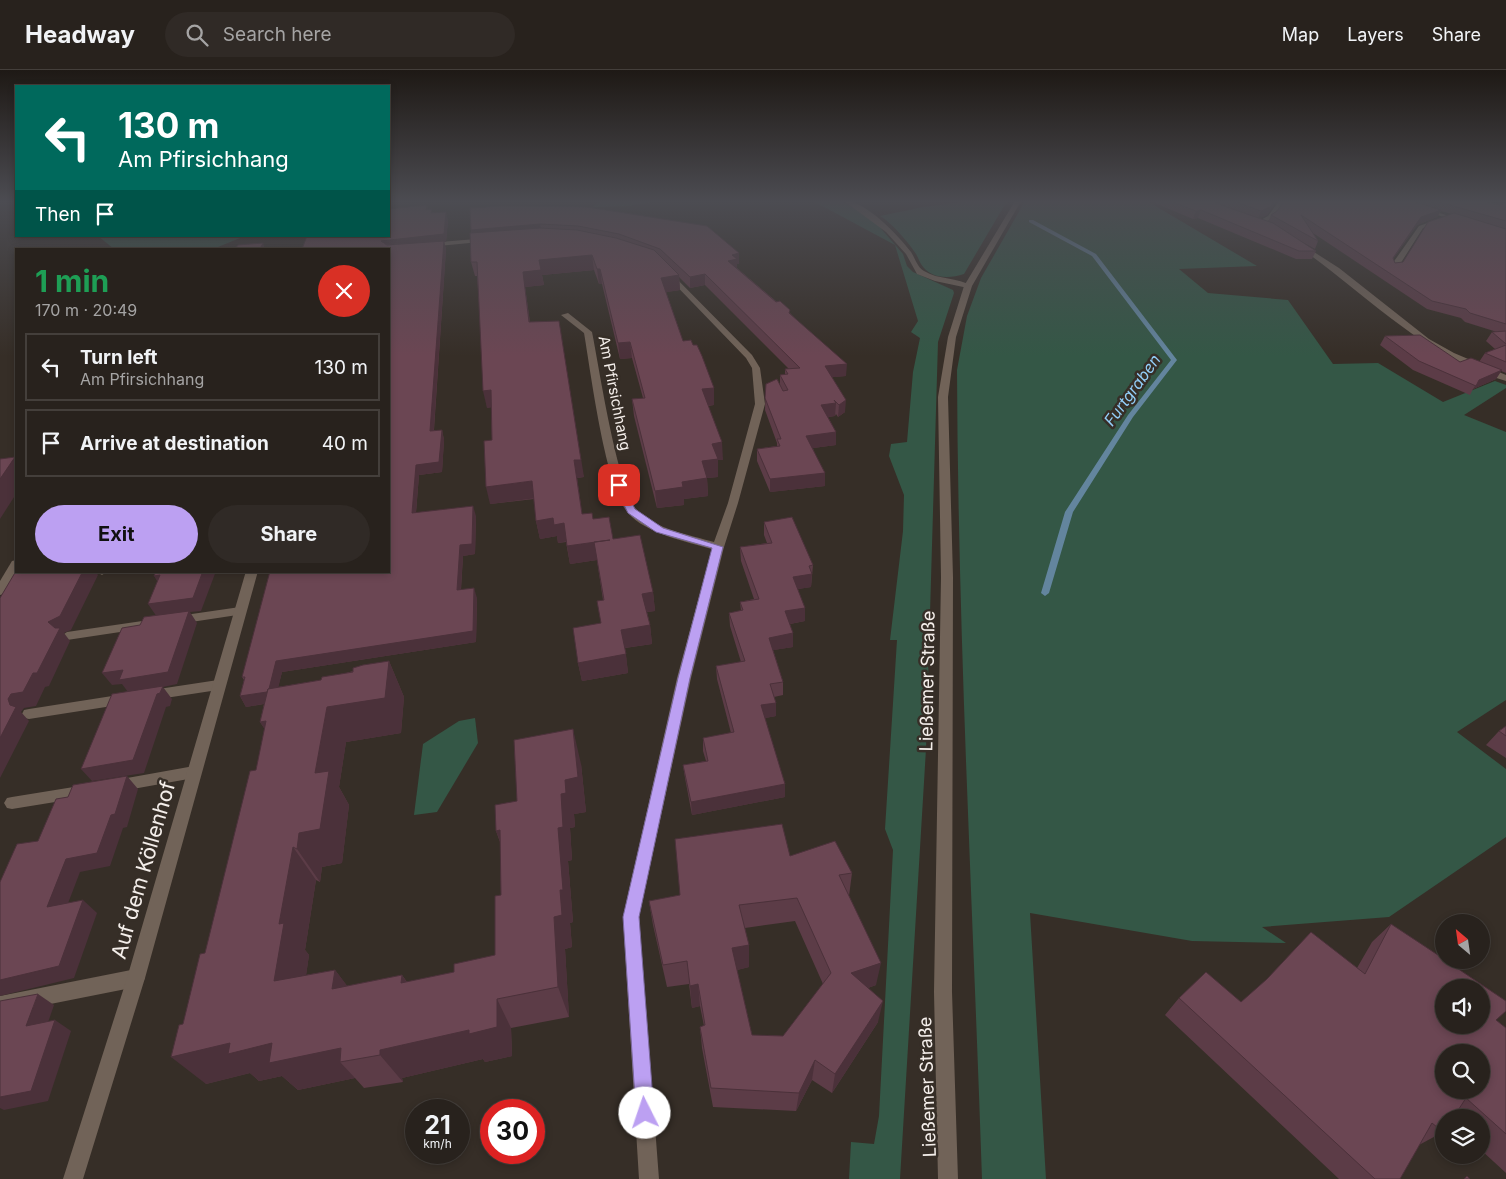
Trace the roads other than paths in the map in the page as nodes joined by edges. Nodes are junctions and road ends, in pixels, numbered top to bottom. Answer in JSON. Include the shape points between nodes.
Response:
{"nodes":[{"id":1,"x":909,"y":253,"type":"edge"},
{"id":2,"x":988,"y":253,"type":"edge"},
{"id":3,"x":1310,"y":253,"type":"edge"},
{"id":4,"x":1404,"y":253,"type":"edge"},
{"id":5,"x":658,"y":262,"type":"edge"},
{"id":6,"x":1394,"y":267,"type":"edge"},
{"id":7,"x":968,"y":286,"type":"junction"},
{"id":8,"x":565,"y":315,"type":"dead end"},
{"id":9,"x":1506,"y":378,"type":"edge"},
{"id":10,"x":718,"y":547,"type":"junction"},
{"id":11,"x":15,"y":566,"type":"edge"},
{"id":12,"x":251,"y":573,"type":"edge"},
{"id":13,"x":0,"y":591,"type":"edge"},
{"id":14,"x":240,"y":611,"type":"junction"},
{"id":15,"x":67,"y":636,"type":"dead end"},
{"id":16,"x":218,"y":685,"type":"junction"},
{"id":17,"x":29,"y":714,"type":"dead end"},
{"id":18,"x":194,"y":772,"type":"junction"},
{"id":19,"x":12,"y":803,"type":"dead end"},
{"id":20,"x":136,"y":978,"type":"junction"},
{"id":21,"x":0,"y":1005,"type":"edge"},
{"id":22,"x":73,"y":1179,"type":"edge"},
{"id":23,"x":649,"y":1179,"type":"edge"},
{"id":24,"x":948,"y":1179,"type":"edge"}],
"edges":[{"from":1,"to":7,"type":"street","via":[[914,266],[931,278]]},
{"from":2,"to":7,"type":"street","name":"Ließemer Straße"},
{"from":3,"to":9,"type":"street","via":[[1426,341],[1466,363]]},
{"from":4,"to":6,"type":"street"},
{"from":5,"to":10,"type":"street","via":[[697,300],[756,368],[760,404]]},
{"from":7,"to":24,"type":"street","name":"Ließemer Straße","via":[[952,337],[943,397],[947,577],[943,992]]},
{"from":8,"to":10,"type":"street","name":"Am Pfirsichhang","via":[[588,332],[619,485],[631,511],[659,530]]},
{"from":10,"to":23,"type":"street","via":[[684,678],[631,917]]},
{"from":11,"to":13,"type":"street"},
{"from":12,"to":14,"type":"street","name":"Auf dem Köllenhof"},
{"from":14,"to":15,"type":"street"},
{"from":14,"to":16,"type":"street","name":"Auf dem Köllenhof"},
{"from":16,"to":17,"type":"street"},
{"from":16,"to":18,"type":"street","name":"Auf dem Köllenhof"},
{"from":18,"to":19,"type":"street"},
{"from":18,"to":20,"type":"street","name":"Auf dem Köllenhof"},
{"from":20,"to":21,"type":"street"},
{"from":20,"to":22,"type":"street","name":"Auf dem Köllenhof"}]}
